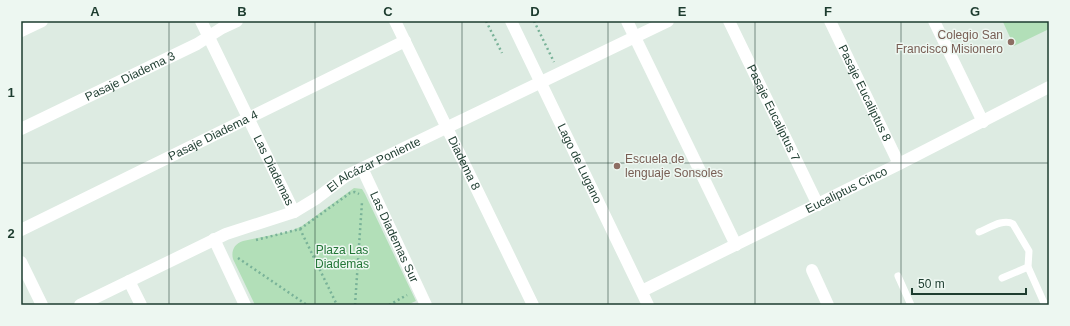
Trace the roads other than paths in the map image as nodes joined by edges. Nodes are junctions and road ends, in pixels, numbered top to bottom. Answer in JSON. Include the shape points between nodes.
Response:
{"nodes":[{"id":1,"x":42,"y":21,"type":"edge"},
{"id":2,"x":201,"y":21,"type":"edge"},
{"id":3,"x":237,"y":21,"type":"edge"},
{"id":4,"x":395,"y":21,"type":"edge"},
{"id":5,"x":511,"y":21,"type":"edge"},
{"id":6,"x":627,"y":21,"type":"edge"},
{"id":7,"x":668,"y":21,"type":"edge"},
{"id":8,"x":729,"y":21,"type":"edge"},
{"id":9,"x":830,"y":21,"type":"edge"},
{"id":10,"x":934,"y":21,"type":"edge"},
{"id":11,"x":21,"y":31,"type":"edge"},
{"id":12,"x":208,"y":37,"type":"junction"},
{"id":13,"x":635,"y":37,"type":"junction"},
{"id":14,"x":404,"y":41,"type":"junction"},
{"id":15,"x":541,"y":82,"type":"junction"},
{"id":16,"x":1049,"y":86,"type":"edge"},
{"id":17,"x":248,"y":118,"type":"junction"},
{"id":18,"x":983,"y":122,"type":"junction"},
{"id":19,"x":446,"y":127,"type":"junction"},
{"id":20,"x":21,"y":129,"type":"edge"},
{"id":21,"x":900,"y":164,"type":"junction"},
{"id":22,"x":362,"y":168,"type":"junction"},
{"id":23,"x":818,"y":205,"type":"junction"},
{"id":24,"x":294,"y":212,"type":"junction"},
{"id":25,"x":21,"y":230,"type":"edge"},
{"id":26,"x":979,"y":232,"type":"dead end"},
{"id":27,"x":214,"y":239,"type":"junction"},
{"id":28,"x":736,"y":245,"type":"junction"},
{"id":29,"x":21,"y":262,"type":"edge"},
{"id":30,"x":1028,"y":267,"type":"junction"},
{"id":31,"x":812,"y":270,"type":"dead end"},
{"id":32,"x":898,"y":276,"type":"dead end"},
{"id":33,"x":1002,"y":278,"type":"dead end"},
{"id":34,"x":129,"y":281,"type":"junction"},
{"id":35,"x":642,"y":291,"type":"junction"},
{"id":36,"x":42,"y":305,"type":"edge"},
{"id":37,"x":80,"y":305,"type":"edge"},
{"id":38,"x":141,"y":305,"type":"edge"},
{"id":39,"x":245,"y":305,"type":"edge"},
{"id":40,"x":426,"y":305,"type":"edge"},
{"id":41,"x":532,"y":305,"type":"edge"},
{"id":42,"x":648,"y":305,"type":"edge"},
{"id":43,"x":828,"y":305,"type":"edge"},
{"id":44,"x":910,"y":305,"type":"edge"},
{"id":45,"x":1046,"y":305,"type":"edge"}],
"edges":[{"from":1,"to":11,"type":"street"},
{"from":2,"to":12,"type":"street","name":"Las Diademas"},
{"from":3,"to":12,"type":"street","name":"Pasaje Diadema 3"},
{"from":4,"to":14,"type":"street","name":"Diadema 8"},
{"from":5,"to":15,"type":"street","name":"Lago de Lugano"},
{"from":6,"to":13,"type":"street"},
{"from":7,"to":13,"type":"street","name":"El Alcázar Poniente"},
{"from":8,"to":23,"type":"street","name":"Pasaje Eucaliptus 7"},
{"from":9,"to":21,"type":"street","name":"Pasaje Eucaliptus 8"},
{"from":10,"to":18,"type":"street"},
{"from":12,"to":17,"type":"street","name":"Las Diademas"},
{"from":12,"to":20,"type":"street","name":"Pasaje Diadema 3"},
{"from":13,"to":15,"type":"street","name":"El Alcázar Poniente"},
{"from":13,"to":28,"type":"street"},
{"from":14,"to":17,"type":"street","name":"Pasaje Diadema 4"},
{"from":14,"to":19,"type":"street","name":"Diadema 8"},
{"from":15,"to":19,"type":"street","name":"El Alcázar Poniente"},
{"from":15,"to":35,"type":"street","name":"Lago de Lugano"},
{"from":16,"to":18,"type":"street","name":"Eucaliptus Cinco"},
{"from":17,"to":24,"type":"street","name":"Las Diademas"},
{"from":17,"to":25,"type":"street","name":"Pasaje Diadema 4"},
{"from":18,"to":21,"type":"street","name":"Eucaliptus Cinco"},
{"from":19,"to":22,"type":"street","name":"El Alcázar Poniente"},
{"from":19,"to":41,"type":"street","name":"Diadema 8"},
{"from":21,"to":23,"type":"street","name":"Eucaliptus Cinco"},
{"from":22,"to":24,"type":"street","name":"El Alcázar Poniente"},
{"from":22,"to":40,"type":"street","name":"Las Diademas Sur"},
{"from":23,"to":28,"type":"street","name":"Eucaliptus Cinco"},
{"from":24,"to":27,"type":"street","name":"El Alcázar Poniente"},
{"from":26,"to":30,"type":"lane","via":[[1004,222],[1013,224],[1029,251]]},
{"from":27,"to":34,"type":"street","name":"El Alcázar Poniente"},
{"from":27,"to":39,"type":"street"},
{"from":28,"to":35,"type":"street","name":"Eucaliptus Cinco"},
{"from":29,"to":36,"type":"street"},
{"from":30,"to":33,"type":"lane"},
{"from":30,"to":45,"type":"lane"},
{"from":31,"to":43,"type":"street"},
{"from":32,"to":44,"type":"lane"},
{"from":34,"to":37,"type":"street","name":"El Alcázar Poniente"},
{"from":34,"to":38,"type":"street"},
{"from":35,"to":42,"type":"street","name":"Lago de Lugano"}]}
